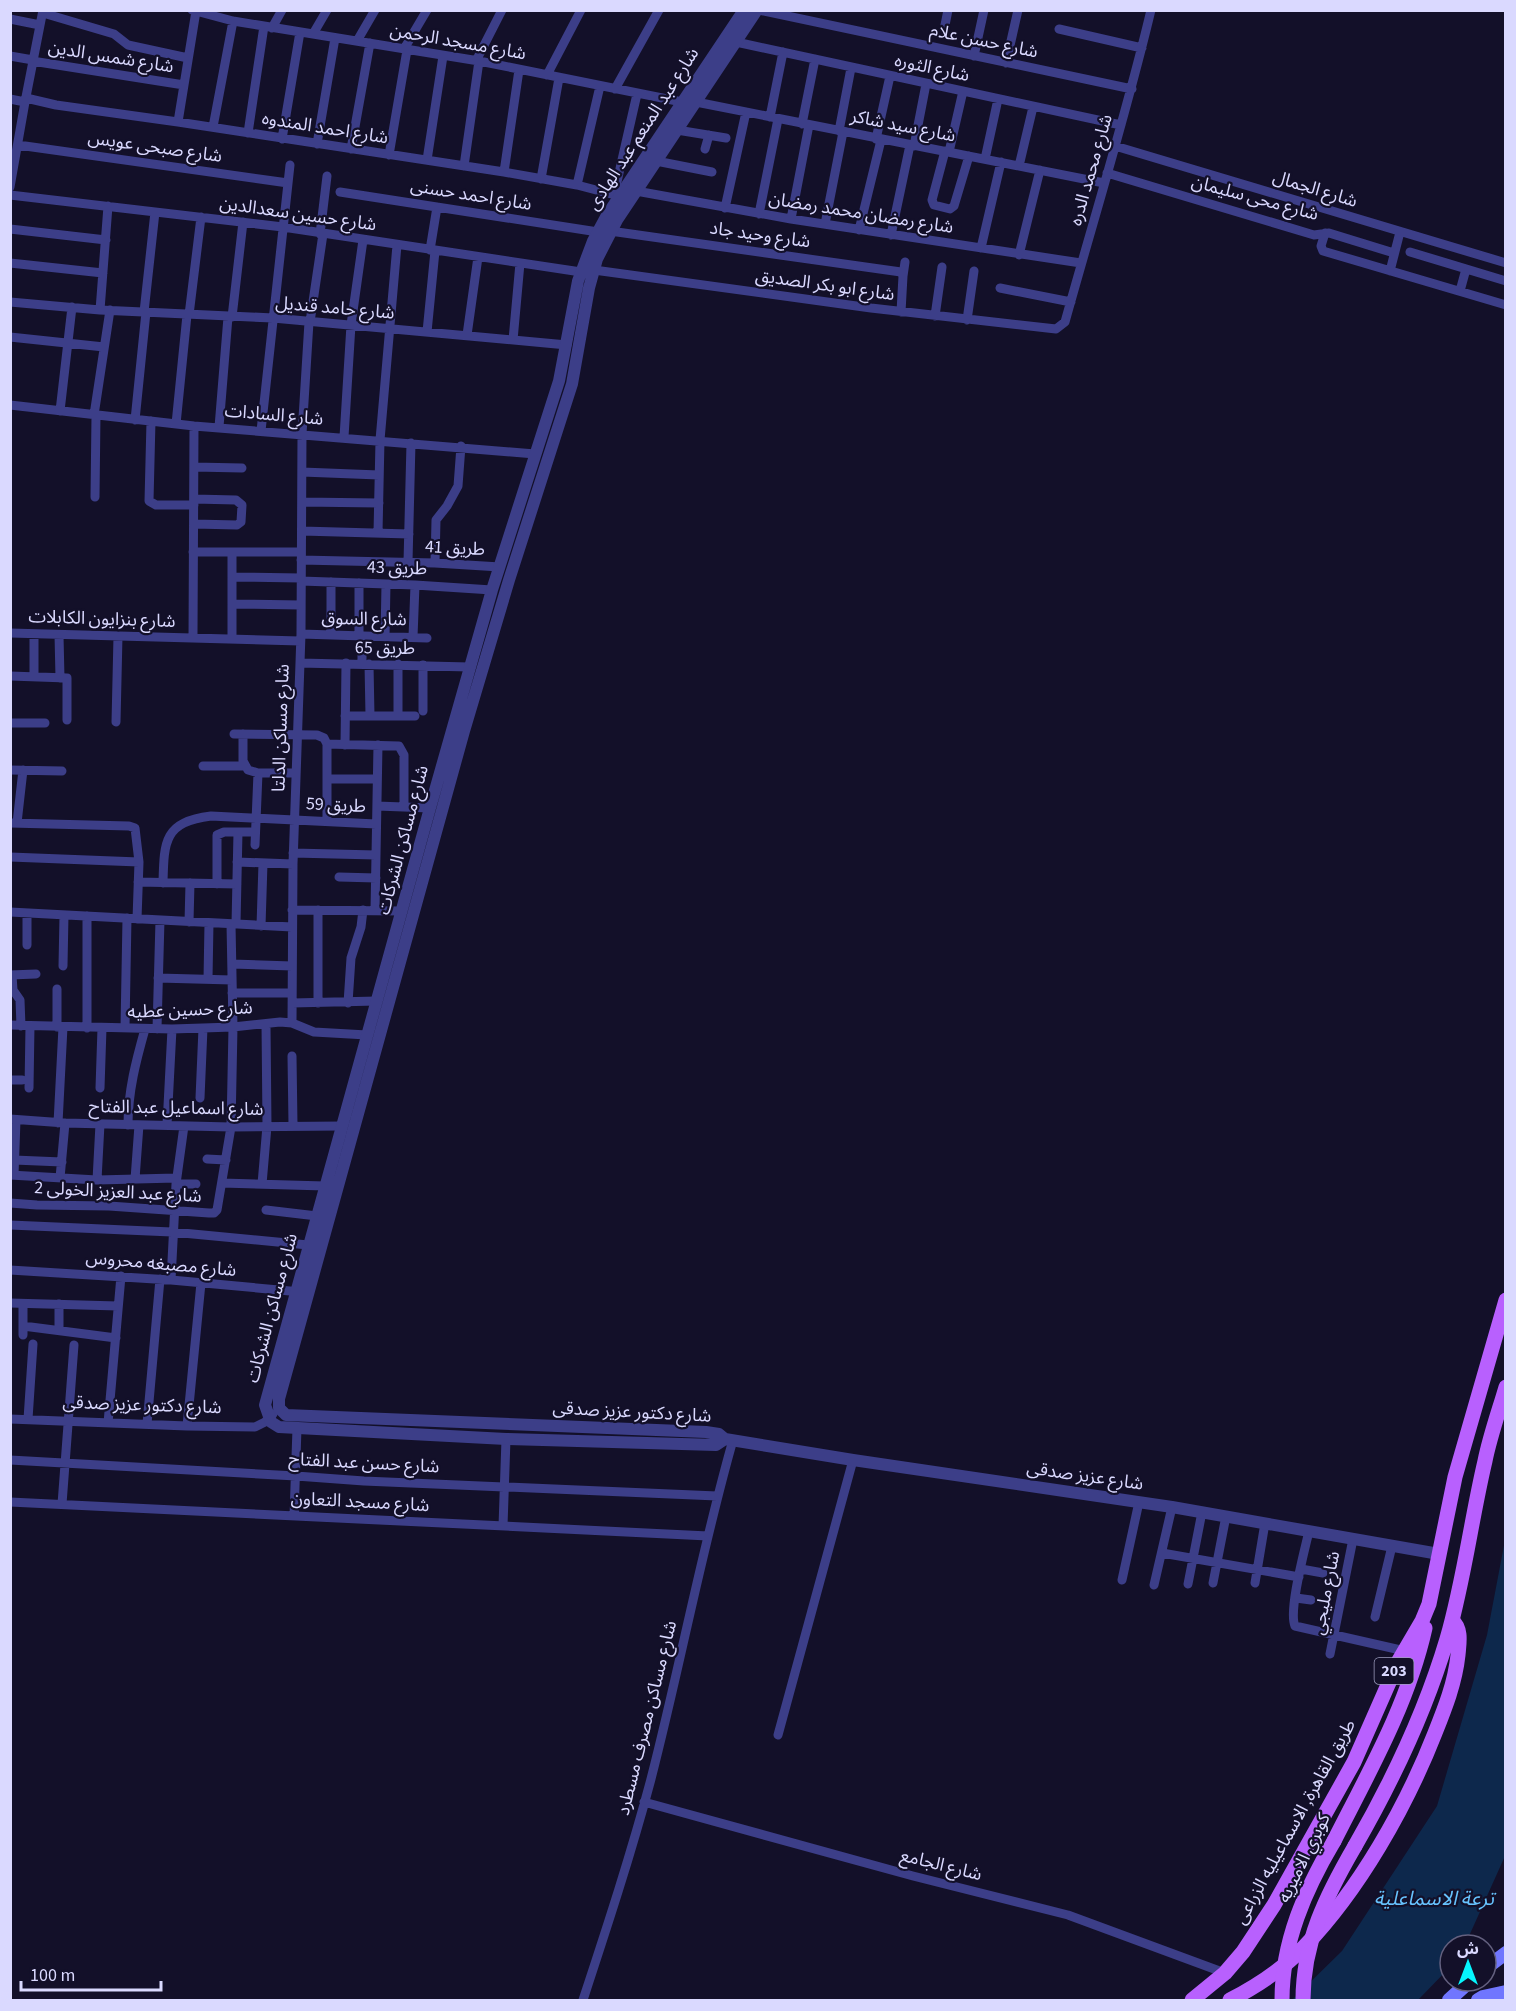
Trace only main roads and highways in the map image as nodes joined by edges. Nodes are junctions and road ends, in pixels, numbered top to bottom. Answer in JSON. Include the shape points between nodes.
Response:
{"nodes":[{"id":1,"x":1506,"y":1300,"type":"edge"},
{"id":2,"x":1506,"y":1387,"type":"edge"},
{"id":3,"x":1475,"y":1404,"type":"junction"},
{"id":4,"x":1499,"y":1411,"type":"junction"},
{"id":5,"x":1467,"y":1432,"type":"junction"},
{"id":6,"x":1490,"y":1442,"type":"junction"},
{"id":7,"x":1429,"y":1604,"type":"junction"},
{"id":8,"x":1452,"y":1620,"type":"junction"},
{"id":9,"x":1506,"y":1992,"type":"edge"},
{"id":10,"x":1192,"y":2001,"type":"edge"},
{"id":11,"x":1230,"y":2001,"type":"edge"},
{"id":12,"x":1282,"y":2001,"type":"edge"},
{"id":13,"x":1303,"y":2001,"type":"edge"},
{"id":14,"x":1478,"y":2001,"type":"edge"}],
"edges":[{"from":1,"to":3,"type":"main road","name":"طريق القاهرة, الاسماعيليه الزراعى","number":"203"},
{"from":2,"to":4,"type":"main road"},
{"from":3,"to":4,"type":"main road"},
{"from":3,"to":5,"type":"main road","name":"طريق القاهرة, الاسماعيليه الزراعى","number":"203"},
{"from":4,"to":6,"type":"main road"},
{"from":5,"to":6,"type":"main road","via":[[1480,1434]]},
{"from":5,"to":7,"type":"main road","name":"طريق القاهرة, الاسماعيليه الزراعى","number":"203"},
{"from":6,"to":8,"type":"main road"},
{"from":7,"to":10,"type":"main road","name":"طريق القاهرة, الاسماعيليه الزراعى","number":"203","via":[[1336,1795],[1274,1905],[1243,1952]]},
{"from":7,"to":12,"type":"main road","name":"كوبري الاميريه","bridge":true,"via":[[1418,1656],[1396,1717],[1301,1906],[1282,1977]]},
{"from":8,"to":11,"type":"main road","via":[[1459,1635],[1453,1683],[1431,1743],[1373,1856],[1331,1915],[1296,1954]]},
{"from":8,"to":13,"type":"main road","name":"كوبري الاميريه","bridge":true,"via":[[1410,1741],[1326,1897],[1308,1954]]},
{"from":9,"to":14,"type":"main road"}]}
